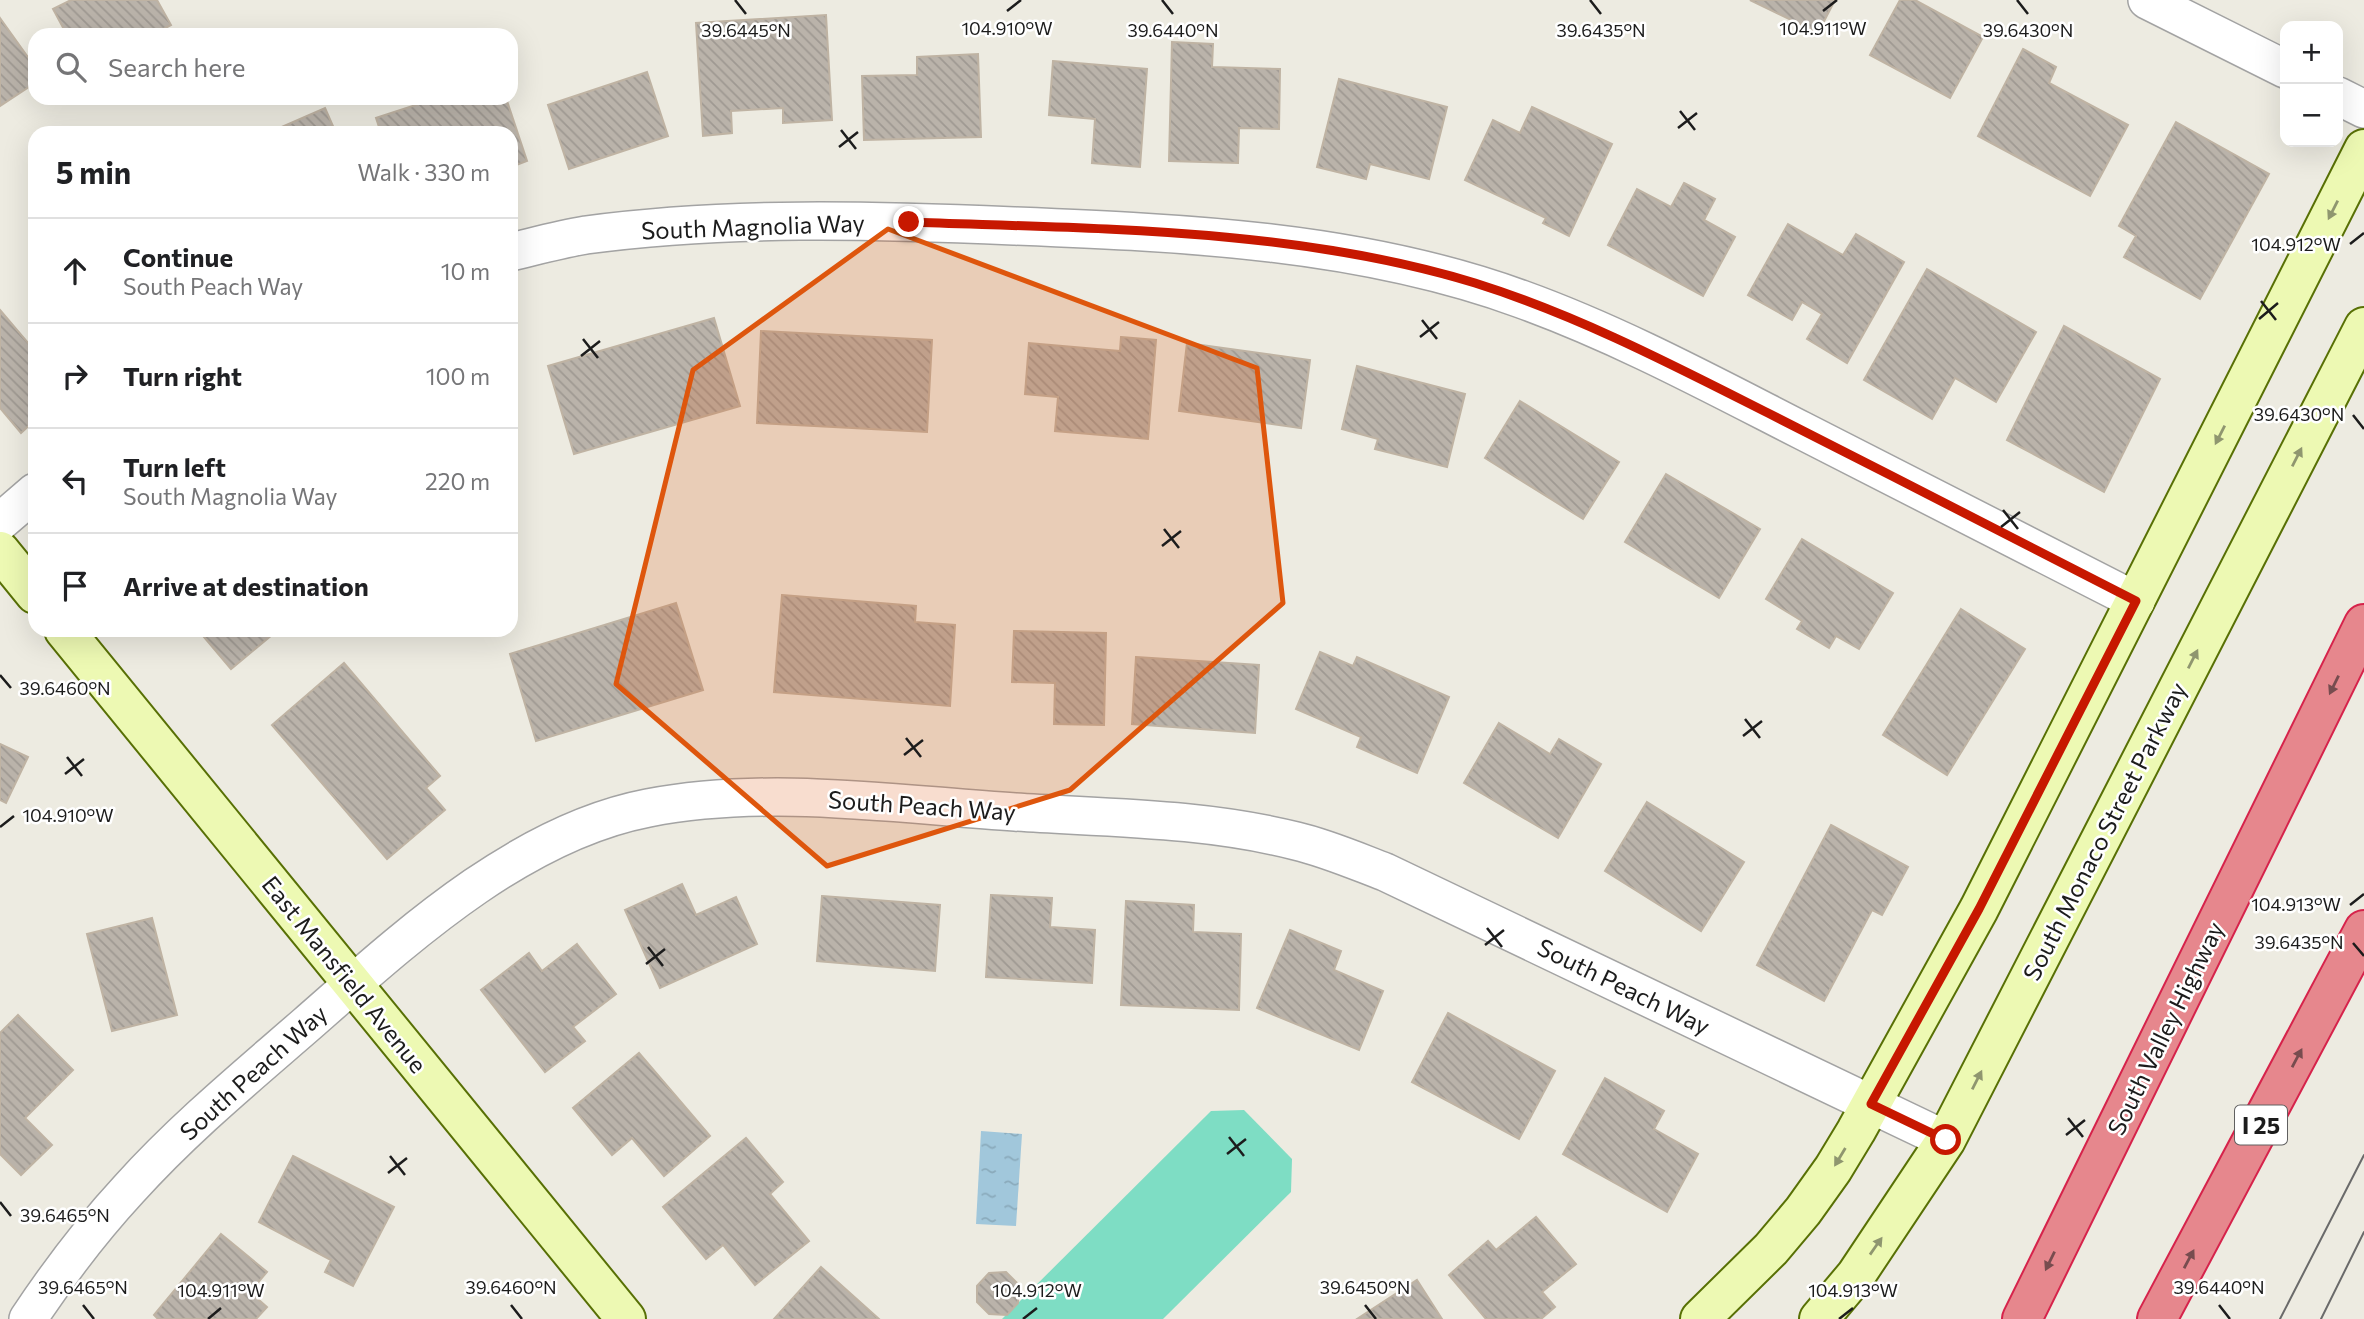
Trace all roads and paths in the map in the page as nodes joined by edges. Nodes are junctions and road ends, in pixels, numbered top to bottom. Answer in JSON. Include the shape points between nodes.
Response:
{"nodes":[{"id":1,"x":2147,"y":0,"type":"edge"},
{"id":2,"x":2280,"y":66,"type":"edge"},
{"id":3,"x":2343,"y":98,"type":"edge"},
{"id":4,"x":2364,"y":109,"type":"edge"},
{"id":5,"x":2364,"y":149,"type":"edge"},
{"id":6,"x":518,"y":250,"type":"edge"},
{"id":7,"x":2364,"y":327,"type":"edge"},
{"id":8,"x":28,"y":498,"type":"edge"},
{"id":9,"x":0,"y":522,"type":"edge"},
{"id":10,"x":0,"y":551,"type":"edge"},
{"id":11,"x":28,"y":585,"type":"edge"},
{"id":12,"x":2136,"y":601,"type":"junction"},
{"id":13,"x":2364,"y":624,"type":"edge"},
{"id":14,"x":70,"y":637,"type":"edge"},
{"id":15,"x":2364,"y":930,"type":"edge"},
{"id":16,"x":353,"y":984,"type":"junction"},
{"id":17,"x":1871,"y":1104,"type":"junction"},
{"id":18,"x":1946,"y":1140,"type":"junction"},
{"id":19,"x":28,"y":1319,"type":"edge"},
{"id":20,"x":626,"y":1319,"type":"edge"},
{"id":21,"x":1700,"y":1319,"type":"edge"},
{"id":22,"x":1819,"y":1319,"type":"edge"},
{"id":23,"x":2021,"y":1319,"type":"edge"},
{"id":24,"x":2157,"y":1319,"type":"edge"}],
"edges":[{"from":1,"to":2,"type":"street"},
{"from":3,"to":4,"type":"street"},
{"from":5,"to":12,"type":"main road","one_way":true},
{"from":6,"to":12,"type":"street","name":"South Magnolia Way","via":[[583,236],[688,225],[882,221],[1180,234],[1300,247],[1423,269],[1585,324]]},
{"from":18,"to":7,"type":"main road","name":"South Monaco Street Parkway","one_way":true},
{"from":8,"to":9,"type":"street"},
{"from":10,"to":11,"type":"main road"},
{"from":12,"to":17,"type":"main road","via":[[1979,909]]},
{"from":13,"to":23,"type":"highway","name":"South Valley Highway","one_way":true},
{"from":14,"to":16,"type":"main road","name":"East Mansfield Avenue"},
{"from":24,"to":15,"type":"highway","number":"I 25","one_way":true},
{"from":16,"to":17,"type":"street","name":"South Peach Way","via":[[438,914],[511,864],[578,829],[645,808],[702,800],[799,797],[1201,824],[1297,841],[1385,872]]},
{"from":16,"to":19,"type":"street","name":"South Peach Way","via":[[206,1111],[158,1159],[99,1224]]},
{"from":16,"to":20,"type":"main road","name":"East Mansfield Avenue"},
{"from":17,"to":18,"type":"street","name":"South Peach Way"},
{"from":17,"to":21,"type":"main road","one_way":true,"via":[[1803,1211],[1771,1250]]},
{"from":22,"to":18,"type":"main road","name":"South Monaco Street Parkway","one_way":true,"via":[[1864,1264]]}]}
